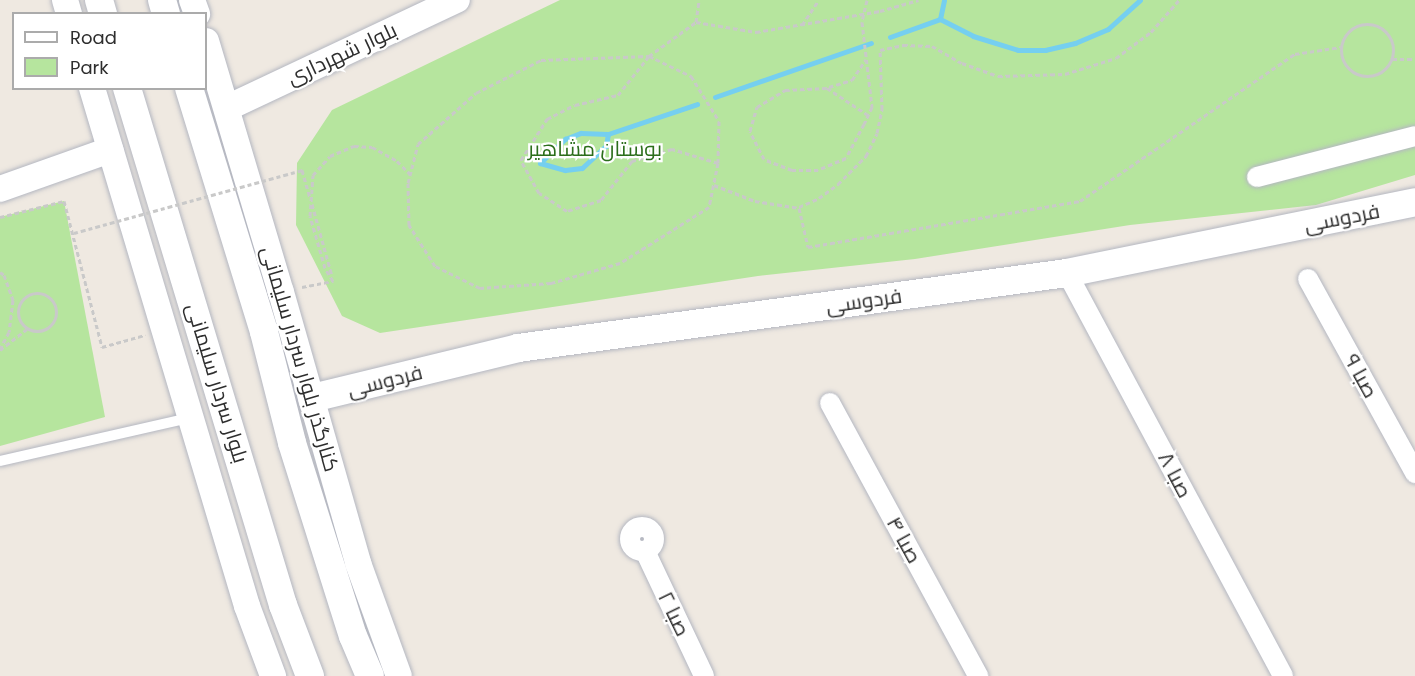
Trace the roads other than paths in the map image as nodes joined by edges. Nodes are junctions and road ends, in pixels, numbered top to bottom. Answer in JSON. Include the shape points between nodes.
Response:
{"nodes":[{"id":1,"x":457,"y":0,"type":"edge"},
{"id":2,"x":207,"y":44,"type":"edge"},
{"id":3,"x":93,"y":90,"type":"edge"},
{"id":4,"x":128,"y":90,"type":"edge"},
{"id":5,"x":190,"y":90,"type":"edge"},
{"id":6,"x":227,"y":108,"type":"junction"},
{"id":7,"x":1415,"y":136,"type":"edge"},
{"id":8,"x":110,"y":150,"type":"junction"},
{"id":9,"x":1257,"y":177,"type":"dead end"},
{"id":10,"x":0,"y":189,"type":"edge"},
{"id":11,"x":1415,"y":202,"type":"edge"},
{"id":12,"x":230,"y":222,"type":"junction"},
{"id":13,"x":1067,"y":273,"type":"junction"},
{"id":14,"x":1308,"y":279,"type":"dead end"},
{"id":15,"x":279,"y":284,"type":"junction"},
{"id":16,"x":312,"y":398,"type":"junction"},
{"id":17,"x":830,"y":403,"type":"dead end"},
{"id":18,"x":191,"y":418,"type":"junction"},
{"id":19,"x":0,"y":461,"type":"edge"},
{"id":20,"x":1415,"y":473,"type":"edge"},
{"id":21,"x":645,"y":551,"type":"dead end"},
{"id":22,"x":273,"y":676,"type":"edge"},
{"id":23,"x":310,"y":676,"type":"edge"},
{"id":24,"x":370,"y":676,"type":"edge"},
{"id":25,"x":399,"y":676,"type":"edge"},
{"id":26,"x":704,"y":676,"type":"edge"},
{"id":27,"x":978,"y":676,"type":"edge"},
{"id":28,"x":1283,"y":676,"type":"edge"}],
"edges":[{"from":1,"to":6,"type":"street","name":"بلوار شهرداری"},
{"from":2,"to":6,"type":"street","name":"کنارگذر بلوار سردار سلیمانی"},
{"from":3,"to":8,"type":"street"},
{"from":4,"to":23,"type":"main road","name":"بلوار سردار سلیمانی","via":[[284,605]]},
{"from":5,"to":12,"type":"main road"},
{"from":6,"to":15,"type":"street","name":"کنارگذر بلوار سردار سلیمانی"},
{"from":7,"to":9,"type":"street"},
{"from":8,"to":10,"type":"street"},
{"from":8,"to":18,"type":"street"},
{"from":11,"to":13,"type":"main road","name":"فردوسی"},
{"from":12,"to":15,"type":"street"},
{"from":12,"to":24,"type":"main road","via":[[264,332],[292,443],[353,636]]},
{"from":13,"to":16,"type":"main road","name":"فردوسی","via":[[518,348]]},
{"from":13,"to":28,"type":"street","name":"صبا ۸"},
{"from":14,"to":20,"type":"street","name":"صبا ۹"},
{"from":15,"to":16,"type":"street","name":"کنارگذر بلوار سردار سلیمانی"},
{"from":16,"to":25,"type":"street","name":"کنارگذر بلوار سردار سلیمانی","via":[[358,563]]},
{"from":17,"to":27,"type":"street","name":"صبا ۴"},
{"from":18,"to":19,"type":"lane"},
{"from":18,"to":22,"type":"street","via":[[247,606]]},
{"from":21,"to":26,"type":"street","name":"صبا ۲"}]}
